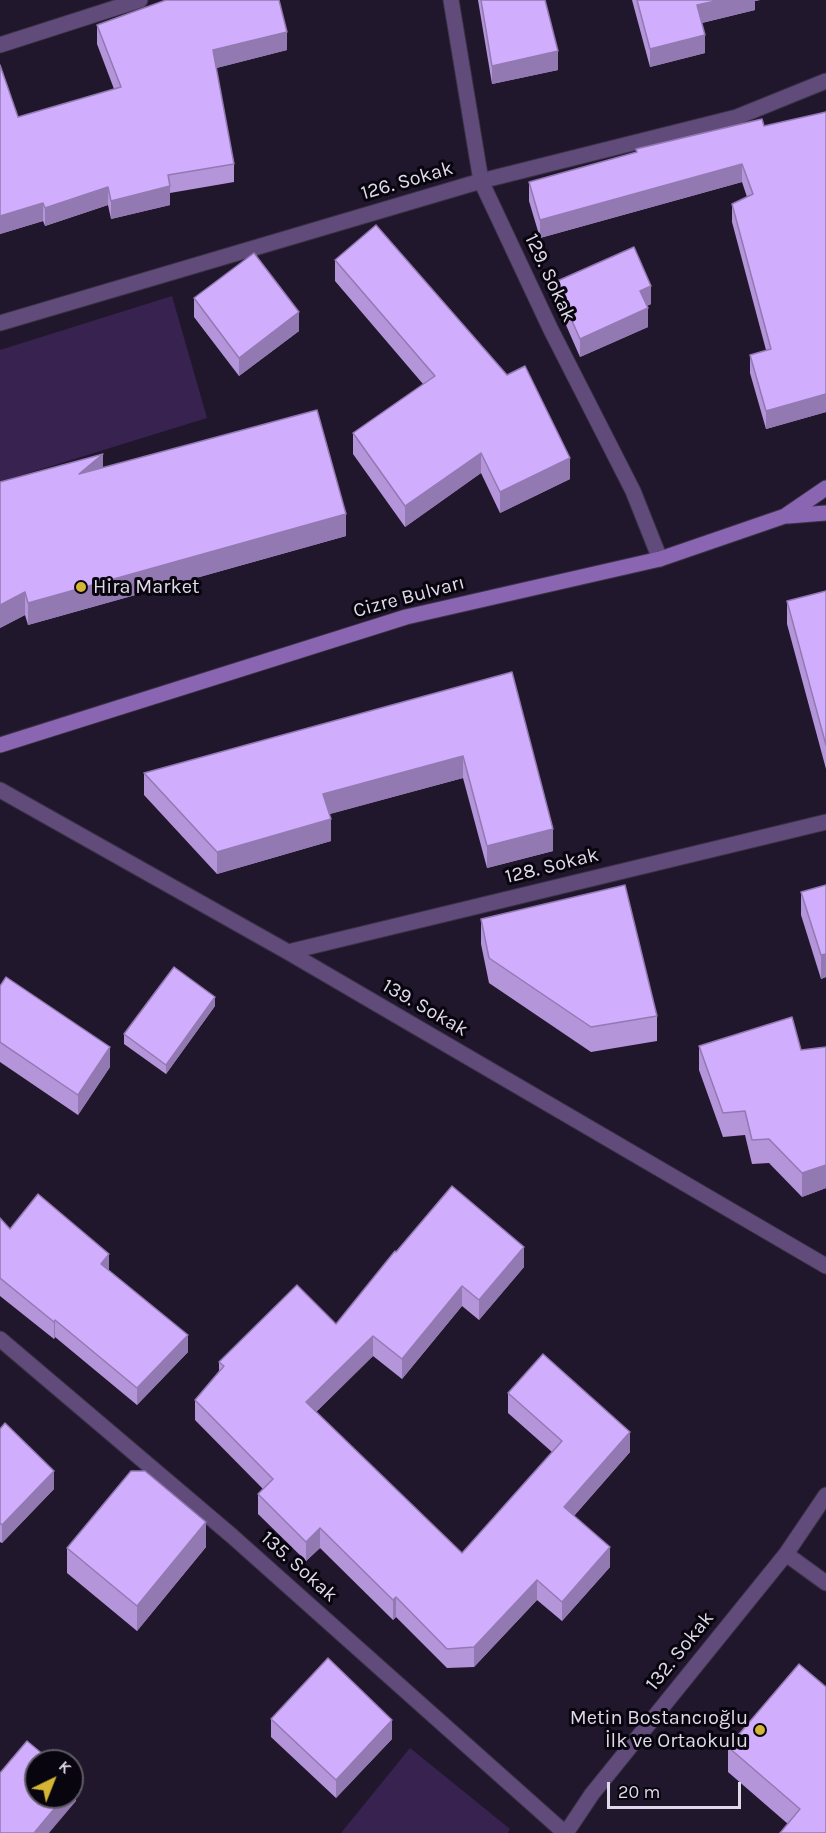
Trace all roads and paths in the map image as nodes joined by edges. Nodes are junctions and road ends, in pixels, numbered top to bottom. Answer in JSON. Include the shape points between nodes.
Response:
{"nodes":[{"id":1,"x":140,"y":0,"type":"edge"},
{"id":2,"x":451,"y":0,"type":"edge"},
{"id":3,"x":0,"y":45,"type":"edge"},
{"id":4,"x":826,"y":81,"type":"edge"},
{"id":5,"x":481,"y":181,"type":"junction"},
{"id":6,"x":0,"y":323,"type":"edge"},
{"id":7,"x":826,"y":488,"type":"edge"},
{"id":8,"x":826,"y":513,"type":"edge"},
{"id":9,"x":784,"y":516,"type":"junction"},
{"id":10,"x":660,"y":558,"type":"junction"},
{"id":11,"x":0,"y":745,"type":"edge"},
{"id":12,"x":0,"y":790,"type":"edge"},
{"id":13,"x":826,"y":822,"type":"edge"},
{"id":14,"x":288,"y":952,"type":"junction"},
{"id":15,"x":826,"y":1266,"type":"edge"},
{"id":16,"x":0,"y":1339,"type":"edge"},
{"id":17,"x":826,"y":1495,"type":"edge"},
{"id":18,"x":786,"y":1554,"type":"junction"},
{"id":19,"x":826,"y":1583,"type":"edge"},
{"id":20,"x":566,"y":1833,"type":"edge"}],
"edges":[{"from":1,"to":3,"type":"street"},
{"from":2,"to":5,"type":"street","name":"129. Sokak"},
{"from":4,"to":5,"type":"street","name":"126. Sokak","via":[[737,117]]},
{"from":5,"to":6,"type":"street","name":"126. Sokak"},
{"from":5,"to":10,"type":"street","name":"129. Sokak","via":[[633,491]]},
{"from":7,"to":9,"type":"main road","name":"Cizre Bulvarı"},
{"from":8,"to":9,"type":"main road"},
{"from":9,"to":10,"type":"main road","name":"Cizre Bulvarı"},
{"from":10,"to":11,"type":"main road","name":"Cizre Bulvarı","via":[[406,617]]},
{"from":12,"to":14,"type":"street","name":"139. Sokak"},
{"from":13,"to":14,"type":"street","name":"128. Sokak"},
{"from":14,"to":15,"type":"street","name":"139. Sokak"},
{"from":16,"to":20,"type":"street","name":"135. Sokak","via":[[232,1536]]},
{"from":17,"to":18,"type":"street","name":"132. Sokak"},
{"from":18,"to":19,"type":"street"},
{"from":18,"to":20,"type":"street","name":"132. Sokak","via":[[592,1794]]}]}
